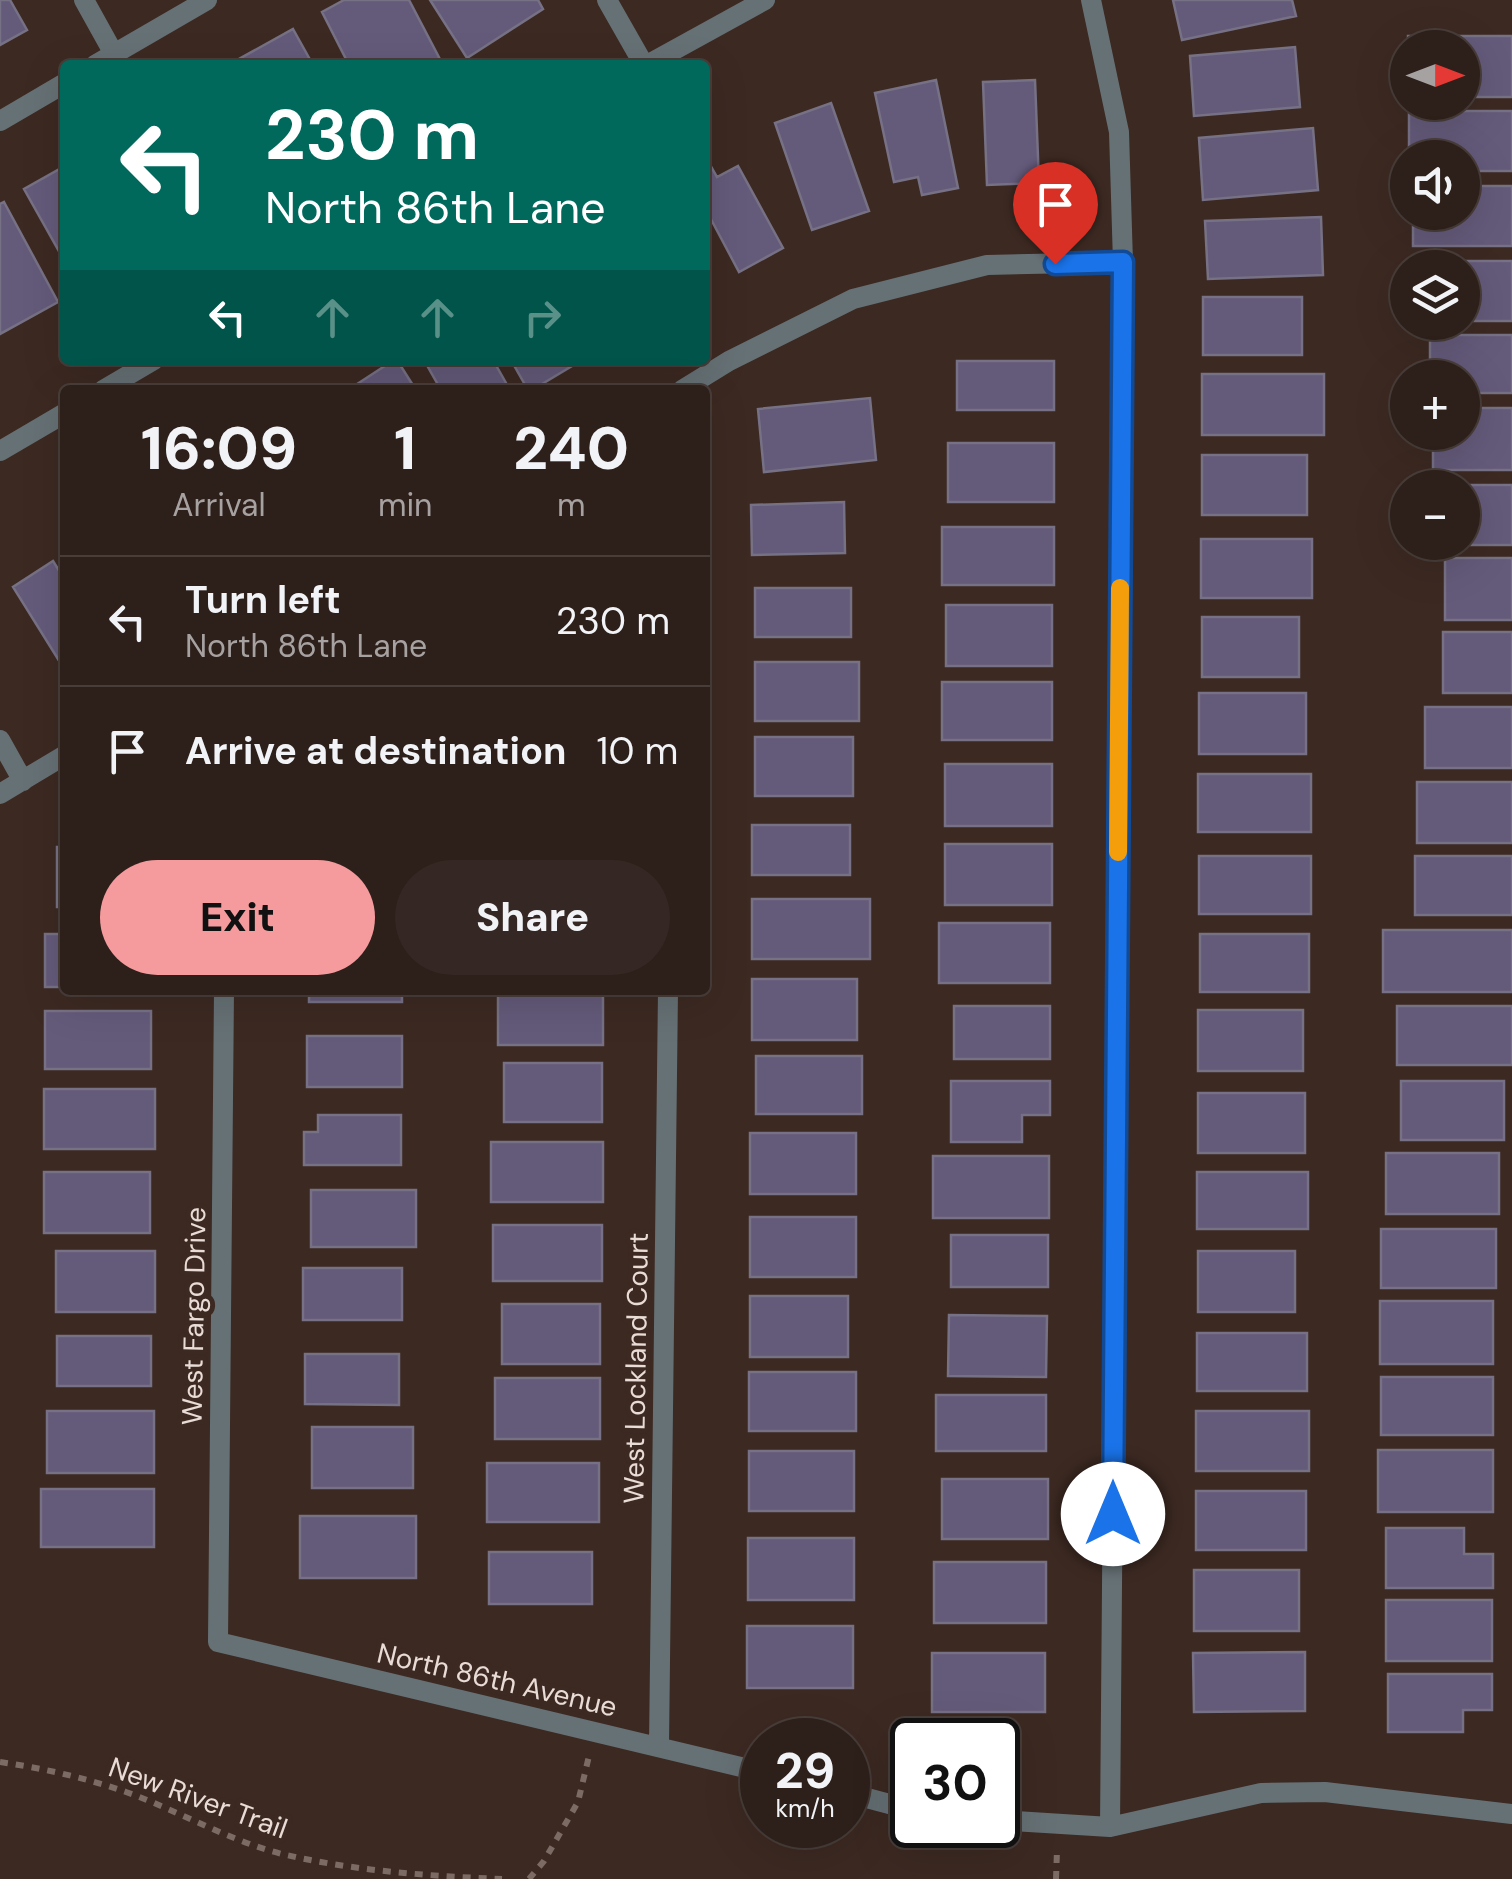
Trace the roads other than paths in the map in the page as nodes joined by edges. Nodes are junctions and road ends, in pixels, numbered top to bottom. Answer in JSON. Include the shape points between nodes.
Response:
{"nodes":[{"id":1,"x":84,"y":0,"type":"edge"},
{"id":2,"x":207,"y":0,"type":"edge"},
{"id":3,"x":607,"y":0,"type":"edge"},
{"id":4,"x":765,"y":0,"type":"edge"},
{"id":5,"x":1092,"y":0,"type":"edge"},
{"id":6,"x":104,"y":60,"type":"edge"},
{"id":7,"x":643,"y":60,"type":"edge"},
{"id":8,"x":655,"y":60,"type":"edge"},
{"id":9,"x":60,"y":86,"type":"edge"},
{"id":10,"x":0,"y":122,"type":"edge"},
{"id":11,"x":1123,"y":262,"type":"junction"},
{"id":12,"x":146,"y":365,"type":"edge"},
{"id":13,"x":112,"y":385,"type":"edge"},
{"id":14,"x":690,"y":385,"type":"edge"},
{"id":15,"x":60,"y":415,"type":"edge"},
{"id":16,"x":0,"y":451,"type":"edge"},
{"id":17,"x":0,"y":740,"type":"edge"},
{"id":18,"x":60,"y":758,"type":"edge"},
{"id":19,"x":23,"y":781,"type":"junction"},
{"id":20,"x":0,"y":794,"type":"edge"},
{"id":21,"x":224,"y":995,"type":"edge"},
{"id":22,"x":668,"y":995,"type":"edge"},
{"id":23,"x":218,"y":1642,"type":"joint"},
{"id":24,"x":659,"y":1746,"type":"junction"},
{"id":25,"x":740,"y":1766,"type":"edge"},
{"id":26,"x":1512,"y":1814,"type":"edge"},
{"id":27,"x":1020,"y":1821,"type":"edge"},
{"id":28,"x":1110,"y":1827,"type":"junction"}],
"edges":[{"from":1,"to":6,"type":"street"},
{"from":2,"to":6,"type":"street"},
{"from":3,"to":7,"type":"street"},
{"from":4,"to":8,"type":"street"},
{"from":5,"to":11,"type":"street","via":[[1119,132]]},
{"from":9,"to":10,"type":"street"},
{"from":11,"to":14,"type":"street","via":[[987,265],[853,298]]},
{"from":11,"to":28,"type":"street"},
{"from":12,"to":13,"type":"street"},
{"from":15,"to":16,"type":"street"},
{"from":17,"to":19,"type":"street"},
{"from":18,"to":19,"type":"street"},
{"from":19,"to":20,"type":"street"},
{"from":21,"to":23,"type":"street","name":"West Fargo Drive"},
{"from":22,"to":24,"type":"street","name":"West Lockland Court"},
{"from":23,"to":24,"type":"street","name":"North 86th Avenue"},
{"from":24,"to":25,"type":"street","name":"North 86th Avenue"},
{"from":26,"to":28,"type":"street","via":[[1325,1792],[1260,1793]]},
{"from":27,"to":28,"type":"street"}]}
